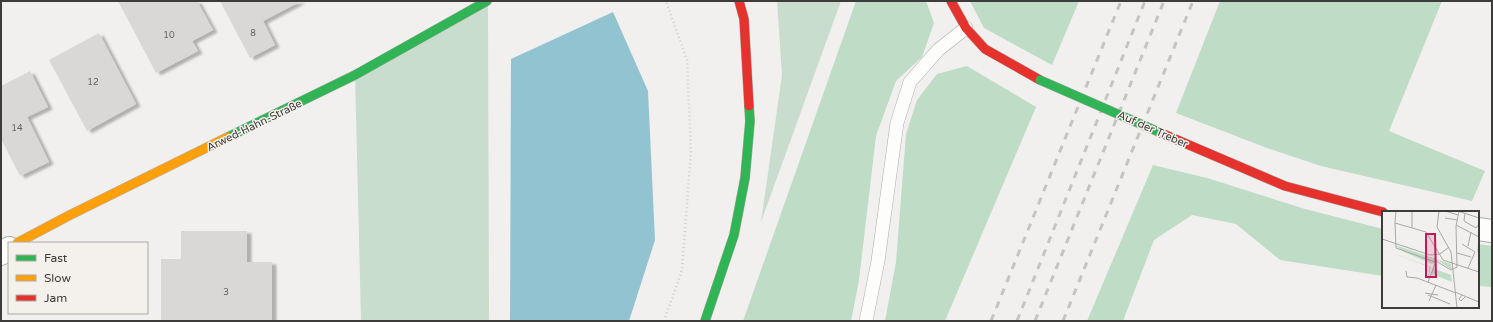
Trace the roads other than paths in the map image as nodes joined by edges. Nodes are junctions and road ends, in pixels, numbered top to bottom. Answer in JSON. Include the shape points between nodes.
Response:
{"nodes":[{"id":1,"x":487,"y":1,"type":"edge"},
{"id":2,"x":739,"y":1,"type":"edge"},
{"id":3,"x":951,"y":1,"type":"edge"},
{"id":4,"x":966,"y":28,"type":"junction"},
{"id":5,"x":1382,"y":212,"type":"edge"},
{"id":6,"x":1479,"y":229,"type":"edge"},
{"id":7,"x":1492,"y":231,"type":"edge"},
{"id":8,"x":19,"y":242,"type":"edge"},
{"id":9,"x":704,"y":321,"type":"edge"},
{"id":10,"x":866,"y":321,"type":"edge"}],
"edges":[{"from":1,"to":8,"type":"street","name":"Arwed-Hahn-Straße","via":[[355,75]]},
{"from":2,"to":9,"type":"street","via":[[744,18],[750,121],[745,178],[734,236]]},
{"from":3,"to":4,"type":"street","name":"Auf der Treber"},
{"from":4,"to":5,"type":"street","name":"Auf der Treber","bridge":true,"via":[[985,49],[1040,80],[1285,186]]},
{"from":4,"to":10,"type":"lane","via":[[938,50],[910,82],[897,123],[878,261]]},
{"from":6,"to":7,"type":"street"}]}
